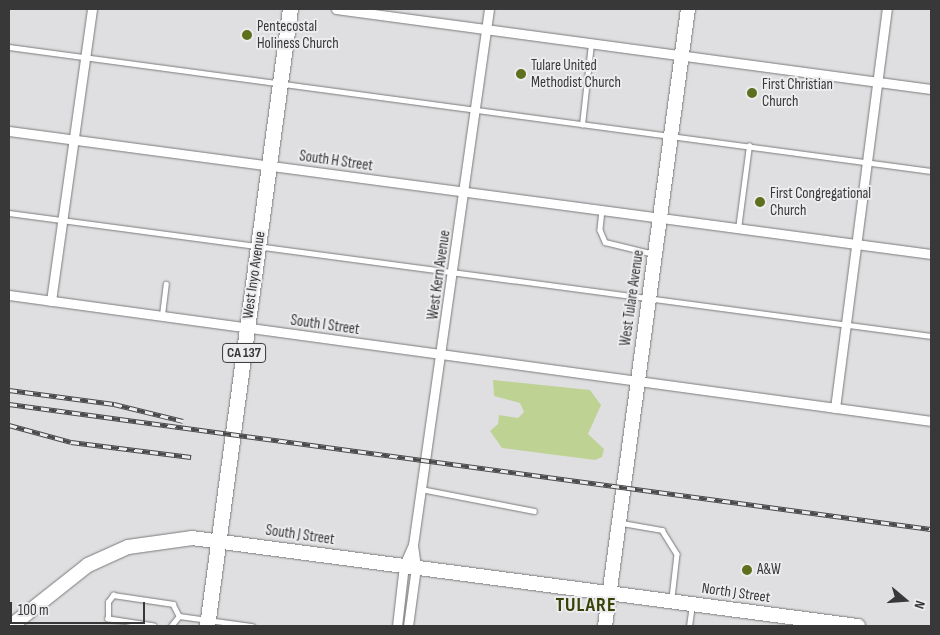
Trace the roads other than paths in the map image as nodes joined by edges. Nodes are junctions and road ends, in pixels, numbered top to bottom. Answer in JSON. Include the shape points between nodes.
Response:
{"nodes":[{"id":1,"x":92,"y":9,"type":"edge"},
{"id":2,"x":290,"y":9,"type":"edge"},
{"id":3,"x":336,"y":9,"type":"edge"},
{"id":4,"x":489,"y":9,"type":"edge"},
{"id":5,"x":688,"y":9,"type":"edge"},
{"id":6,"x":887,"y":9,"type":"edge"},
{"id":7,"x":487,"y":29,"type":"junction"},
{"id":8,"x":591,"y":43,"type":"junction"},
{"id":9,"x":9,"y":47,"type":"edge"},
{"id":10,"x":682,"y":55,"type":"junction"},
{"id":11,"x":86,"y":56,"type":"junction"},
{"id":12,"x":878,"y":82,"type":"junction"},
{"id":13,"x":280,"y":85,"type":"junction"},
{"id":14,"x":931,"y":89,"type":"edge"},
{"id":15,"x":475,"y":111,"type":"junction"},
{"id":16,"x":582,"y":125,"type":"junction"},
{"id":17,"x":9,"y":131,"type":"edge"},
{"id":18,"x":671,"y":136,"type":"junction"},
{"id":19,"x":75,"y":140,"type":"junction"},
{"id":20,"x":749,"y":146,"type":"junction"},
{"id":21,"x":867,"y":162,"type":"junction"},
{"id":22,"x":269,"y":166,"type":"junction"},
{"id":23,"x":931,"y":171,"type":"edge"},
{"id":24,"x":465,"y":192,"type":"junction"},
{"id":25,"x":602,"y":210,"type":"junction"},
{"id":26,"x":9,"y":213,"type":"edge"},
{"id":27,"x":660,"y":218,"type":"junction"},
{"id":28,"x":64,"y":220,"type":"junction"},
{"id":29,"x":738,"y":229,"type":"junction"},
{"id":30,"x":856,"y":244,"type":"junction"},
{"id":31,"x":258,"y":247,"type":"junction"},
{"id":32,"x":655,"y":254,"type":"junction"},
{"id":33,"x":931,"y":254,"type":"edge"},
{"id":34,"x":453,"y":272,"type":"junction"},
{"id":35,"x":166,"y":284,"type":"dead end"},
{"id":36,"x":9,"y":295,"type":"edge"},
{"id":37,"x":649,"y":297,"type":"junction"},
{"id":38,"x":51,"y":301,"type":"junction"},
{"id":39,"x":162,"y":316,"type":"junction"},
{"id":40,"x":845,"y":325,"type":"junction"},
{"id":41,"x":247,"y":328,"type":"junction"},
{"id":42,"x":931,"y":336,"type":"edge"},
{"id":43,"x":441,"y":355,"type":"junction"},
{"id":44,"x":637,"y":381,"type":"junction"},
{"id":45,"x":835,"y":408,"type":"junction"},
{"id":46,"x":931,"y":421,"type":"edge"},
{"id":47,"x":421,"y":489,"type":"junction"},
{"id":48,"x":534,"y":511,"type":"dead end"},
{"id":49,"x":618,"y":522,"type":"junction"},
{"id":50,"x":219,"y":541,"type":"junction"},
{"id":51,"x":410,"y":566,"type":"junction"},
{"id":52,"x":609,"y":593,"type":"junction"},
{"id":53,"x":672,"y":601,"type":"junction"},
{"id":54,"x":692,"y":604,"type":"junction"},
{"id":55,"x":179,"y":616,"type":"junction"},
{"id":56,"x":801,"y":622,"type":"edge"},
{"id":57,"x":207,"y":623,"type":"edge"},
{"id":58,"x":11,"y":626,"type":"edge"},
{"id":59,"x":154,"y":626,"type":"edge"},
{"id":60,"x":171,"y":626,"type":"edge"},
{"id":61,"x":252,"y":626,"type":"edge"},
{"id":62,"x":396,"y":626,"type":"edge"},
{"id":63,"x":408,"y":626,"type":"edge"},
{"id":64,"x":605,"y":626,"type":"edge"},
{"id":65,"x":689,"y":626,"type":"edge"},
{"id":66,"x":858,"y":626,"type":"edge"}],
"edges":[{"from":1,"to":11,"type":"street"},
{"from":2,"to":13,"type":"main road","name":"West Inyo Avenue","number":"CA 137"},
{"from":3,"to":7,"type":"street"},
{"from":4,"to":7,"type":"street","name":"West Kern Avenue"},
{"from":5,"to":10,"type":"main road","name":"West Tulare Avenue"},
{"from":6,"to":12,"type":"street"},
{"from":7,"to":8,"type":"street"},
{"from":7,"to":15,"type":"street","name":"West Kern Avenue"},
{"from":8,"to":10,"type":"street"},
{"from":8,"to":16,"type":"lane"},
{"from":9,"to":11,"type":"lane"},
{"from":10,"to":12,"type":"street"},
{"from":10,"to":18,"type":"main road","name":"West Tulare Avenue"},
{"from":11,"to":13,"type":"lane"},
{"from":11,"to":19,"type":"street"},
{"from":12,"to":14,"type":"street"},
{"from":12,"to":21,"type":"street"},
{"from":13,"to":15,"type":"lane"},
{"from":13,"to":22,"type":"main road","name":"West Inyo Avenue","number":"CA 137"},
{"from":15,"to":16,"type":"lane"},
{"from":15,"to":24,"type":"street","name":"West Kern Avenue"},
{"from":16,"to":18,"type":"lane"},
{"from":17,"to":19,"type":"street","name":"South H Street"},
{"from":18,"to":20,"type":"lane"},
{"from":18,"to":27,"type":"main road","name":"West Tulare Avenue"},
{"from":19,"to":22,"type":"street","name":"South H Street"},
{"from":19,"to":28,"type":"street"},
{"from":20,"to":21,"type":"lane"},
{"from":20,"to":29,"type":"lane"},
{"from":21,"to":23,"type":"lane"},
{"from":21,"to":30,"type":"street"},
{"from":22,"to":24,"type":"street","name":"South H Street"},
{"from":22,"to":31,"type":"main road","name":"West Inyo Avenue","number":"CA 137"},
{"from":24,"to":25,"type":"street","name":"South H Street"},
{"from":24,"to":34,"type":"street","name":"West Kern Avenue"},
{"from":25,"to":27,"type":"street","name":"South H Street"},
{"from":25,"to":32,"type":"lane","via":[[600,230],[605,242]]},
{"from":26,"to":28,"type":"lane"},
{"from":27,"to":29,"type":"street","name":"South H Street"},
{"from":27,"to":32,"type":"main road","name":"West Tulare Avenue"},
{"from":28,"to":31,"type":"lane"},
{"from":28,"to":38,"type":"street"},
{"from":29,"to":30,"type":"street","name":"South H Street"},
{"from":30,"to":33,"type":"street","name":"South H Street"},
{"from":30,"to":40,"type":"street"},
{"from":31,"to":34,"type":"lane"},
{"from":31,"to":41,"type":"main road","name":"West Inyo Avenue","number":"CA 137"},
{"from":32,"to":37,"type":"main road","name":"West Tulare Avenue"},
{"from":34,"to":37,"type":"lane"},
{"from":34,"to":43,"type":"street","name":"West Kern Avenue"},
{"from":35,"to":39,"type":"lane"},
{"from":36,"to":38,"type":"street","name":"South I Street"},
{"from":37,"to":40,"type":"lane"},
{"from":37,"to":44,"type":"main road","name":"West Tulare Avenue"},
{"from":38,"to":39,"type":"street","name":"South I Street"},
{"from":39,"to":41,"type":"street","name":"South I Street"},
{"from":40,"to":42,"type":"lane"},
{"from":40,"to":45,"type":"street"},
{"from":41,"to":43,"type":"street","name":"South I Street"},
{"from":41,"to":50,"type":"main road","name":"West Inyo Avenue","number":"CA 137"},
{"from":43,"to":44,"type":"street","name":"South I Street"},
{"from":43,"to":47,"type":"street","name":"West Kern Avenue"},
{"from":44,"to":45,"type":"street","name":"South I Street"},
{"from":44,"to":49,"type":"main road","name":"West Tulare Avenue"},
{"from":45,"to":46,"type":"street","name":"South I Street"},
{"from":47,"to":48,"type":"lane"},
{"from":47,"to":51,"type":"street","name":"West Kern Avenue"},
{"from":49,"to":52,"type":"main road","name":"West Tulare Avenue"},
{"from":49,"to":53,"type":"lane","via":[[662,530],[677,554]]},
{"from":50,"to":51,"type":"main road","name":"South J Street"},
{"from":50,"to":57,"type":"main road","number":"CA 137"},
{"from":50,"to":58,"type":"main road","name":"South J Street","via":[[168,539],[128,547],[70,577]]},
{"from":51,"to":52,"type":"main road","name":"South J Street"},
{"from":51,"to":62,"type":"street"},
{"from":51,"to":63,"type":"street"},
{"from":52,"to":53,"type":"main road","name":"North J Street"},
{"from":52,"to":64,"type":"main road","name":"West Tulare Avenue"},
{"from":53,"to":54,"type":"main road","name":"North J Street"},
{"from":54,"to":56,"type":"main road","name":"North J Street"},
{"from":54,"to":65,"type":"lane"},
{"from":55,"to":57,"type":"lane"},
{"from":55,"to":59,"type":"lane","via":[[173,604],[113,595],[108,602],[108,619]]},
{"from":55,"to":60,"type":"lane"},
{"from":56,"to":66,"type":"main road","name":"North J Street"},
{"from":57,"to":61,"type":"lane"}]}
